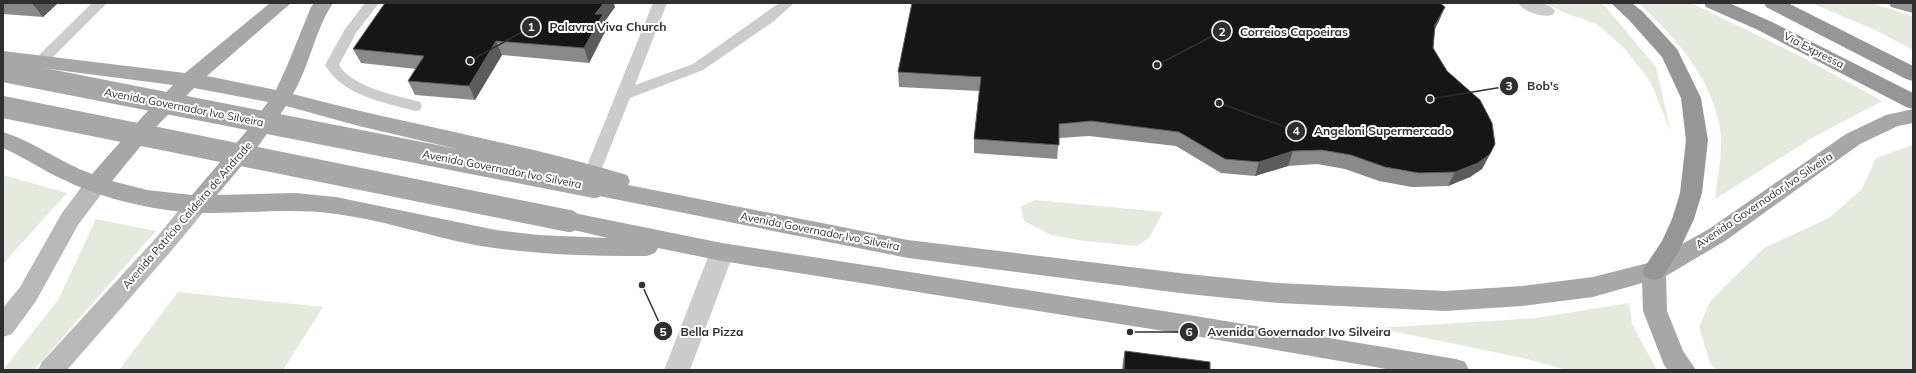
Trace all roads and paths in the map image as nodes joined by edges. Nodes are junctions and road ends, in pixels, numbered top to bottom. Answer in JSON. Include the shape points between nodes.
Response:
{"nodes":[{"id":1,"x":100,"y":3,"type":"edge"},
{"id":2,"x":282,"y":3,"type":"edge"},
{"id":3,"x":324,"y":3,"type":"edge"},
{"id":4,"x":372,"y":3,"type":"edge"},
{"id":5,"x":660,"y":3,"type":"edge"},
{"id":6,"x":787,"y":3,"type":"edge"},
{"id":7,"x":1527,"y":3,"type":"edge"},
{"id":8,"x":1620,"y":3,"type":"edge"},
{"id":9,"x":1713,"y":3,"type":"edge"},
{"id":10,"x":1774,"y":3,"type":"edge"},
{"id":11,"x":1898,"y":3,"type":"edge"},
{"id":12,"x":1913,"y":7,"type":"edge"},
{"id":13,"x":1546,"y":11,"type":"dead end"},
{"id":14,"x":3,"y":57,"type":"edge"},
{"id":15,"x":39,"y":63,"type":"junction"},
{"id":16,"x":3,"y":71,"type":"edge"},
{"id":17,"x":1913,"y":74,"type":"edge"},
{"id":18,"x":190,"y":80,"type":"junction"},
{"id":19,"x":622,"y":95,"type":"junction"},
{"id":20,"x":282,"y":98,"type":"junction"},
{"id":21,"x":1913,"y":102,"type":"edge"},
{"id":22,"x":415,"y":106,"type":"dead end"},
{"id":23,"x":3,"y":107,"type":"edge"},
{"id":24,"x":1913,"y":116,"type":"edge"},
{"id":25,"x":3,"y":140,"type":"edge"},
{"id":26,"x":593,"y":180,"type":"junction"},
{"id":27,"x":97,"y":183,"type":"junction"},
{"id":28,"x":197,"y":204,"type":"junction"},
{"id":29,"x":692,"y":246,"type":"junction"},
{"id":30,"x":722,"y":252,"type":"junction"},
{"id":31,"x":1654,"y":271,"type":"junction"},
{"id":32,"x":3,"y":327,"type":"edge"},
{"id":33,"x":51,"y":370,"type":"edge"},
{"id":34,"x":677,"y":370,"type":"edge"},
{"id":35,"x":1456,"y":370,"type":"edge"},
{"id":36,"x":1683,"y":370,"type":"edge"}],
"edges":[{"from":1,"to":15,"type":"lane"},
{"from":2,"to":18,"type":"main road"},
{"from":3,"to":20,"type":"main road","name":"Avenida Patrício Caldeira de Andrade","via":[[318,11]]},
{"from":4,"to":22,"type":"lane","via":[[345,39],[332,65],[335,73],[365,91]]},
{"from":5,"to":19,"type":"lane"},
{"from":6,"to":19,"type":"lane","via":[[698,67]]},
{"from":7,"to":13,"type":"street"},
{"from":8,"to":31,"type":"highway","via":[[1636,16],[1670,54],[1691,98],[1696,140],[1691,193],[1671,245]]},
{"from":9,"to":21,"type":"highway","name":"Via Expressa","via":[[1765,26]]},
{"from":10,"to":17,"type":"highway"},
{"from":11,"to":12,"type":"highway"},
{"from":14,"to":15,"type":"main road"},
{"from":15,"to":18,"type":"main road"},
{"from":16,"to":26,"type":"main road","name":"Avenida Governador Ivo Silveira","bridge":true},
{"from":18,"to":20,"type":"main road"},
{"from":18,"to":27,"type":"main road","via":[[151,120]]},
{"from":19,"to":26,"type":"lane"},
{"from":20,"to":26,"type":"main road","via":[[331,113]]},
{"from":20,"to":28,"type":"main road","name":"Avenida Patrício Caldeira de Andrade","via":[[249,143]]},
{"from":23,"to":29,"type":"main road","bridge":true},
{"from":24,"to":31,"type":"main road","name":"Avenida Governador Ivo Silveira","via":[[1893,120],[1853,139],[1717,235]]},
{"from":25,"to":27,"type":"main road","via":[[46,159],[63,170]]},
{"from":26,"to":31,"type":"main road","name":"Avenida Governador Ivo Silveira","via":[[732,214],[908,249],[1278,293],[1445,301],[1522,296],[1593,287]]},
{"from":27,"to":28,"type":"main road","via":[[149,198]]},
{"from":27,"to":32,"type":"main road","via":[[70,219],[28,294]]},
{"from":28,"to":29,"type":"main road","via":[[316,202],[474,236],[540,245]]},
{"from":28,"to":33,"type":"main road","name":"Avenida Patrício Caldeira de Andrade"},
{"from":29,"to":30,"type":"main road"},
{"from":30,"to":34,"type":"street"},
{"from":30,"to":35,"type":"main road"},
{"from":31,"to":36,"type":"main road","via":[[1656,311],[1673,357]]}]}
